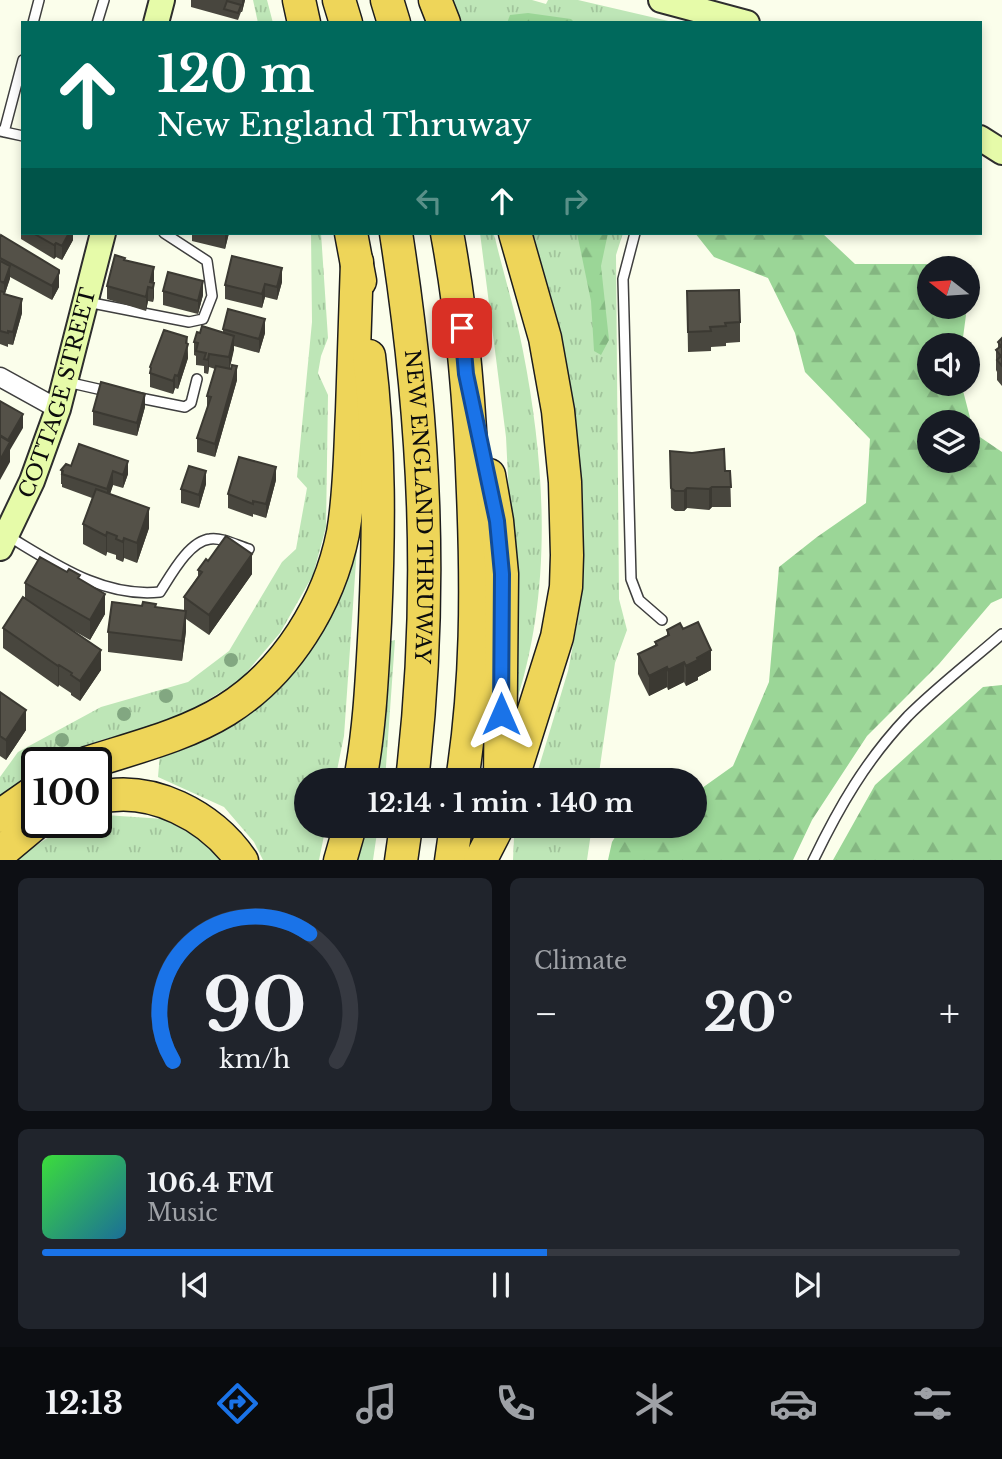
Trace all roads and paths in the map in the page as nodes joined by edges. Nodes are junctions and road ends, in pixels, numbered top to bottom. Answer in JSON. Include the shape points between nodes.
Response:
{"nodes":[{"id":1,"x":39,"y":0,"type":"edge"},
{"id":2,"x":104,"y":0,"type":"edge"},
{"id":3,"x":162,"y":0,"type":"edge"},
{"id":4,"x":299,"y":0,"type":"edge"},
{"id":5,"x":339,"y":0,"type":"edge"},
{"id":6,"x":387,"y":0,"type":"edge"},
{"id":7,"x":435,"y":0,"type":"edge"},
{"id":8,"x":661,"y":0,"type":"edge"},
{"id":9,"x":34,"y":21,"type":"edge"},
{"id":10,"x":98,"y":21,"type":"edge"},
{"id":11,"x":157,"y":21,"type":"edge"},
{"id":12,"x":304,"y":21,"type":"edge"},
{"id":13,"x":345,"y":21,"type":"edge"},
{"id":14,"x":393,"y":21,"type":"edge"},
{"id":15,"x":443,"y":21,"type":"edge"},
{"id":16,"x":740,"y":21,"type":"edge"},
{"id":17,"x":21,"y":67,"type":"edge"},
{"id":18,"x":2,"y":131,"type":"edge"},
{"id":19,"x":21,"y":136,"type":"edge"},
{"id":20,"x":982,"y":139,"type":"edge"},
{"id":21,"x":1002,"y":152,"type":"edge"},
{"id":22,"x":102,"y":235,"type":"edge"},
{"id":23,"x":167,"y":235,"type":"edge"},
{"id":24,"x":396,"y":235,"type":"edge"},
{"id":25,"x":447,"y":235,"type":"edge"},
{"id":26,"x":516,"y":235,"type":"edge"},
{"id":27,"x":634,"y":235,"type":"edge"},
{"id":28,"x":354,"y":247,"type":"edge"},
{"id":29,"x":85,"y":302,"type":"junction"},
{"id":30,"x":466,"y":374,"type":"junction"},
{"id":31,"x":0,"y":377,"type":"edge"},
{"id":32,"x":197,"y":380,"type":"dead end"},
{"id":33,"x":65,"y":382,"type":"junction"},
{"id":34,"x":58,"y":409,"type":"junction"},
{"id":35,"x":3,"y":542,"type":"edge"},
{"id":36,"x":249,"y":549,"type":"edge"},
{"id":37,"x":662,"y":620,"type":"dead end"},
{"id":38,"x":1002,"y":634,"type":"edge"},
{"id":39,"x":112,"y":754,"type":"edge"},
{"id":40,"x":361,"y":768,"type":"edge"},
{"id":41,"x":413,"y":768,"type":"edge"},
{"id":42,"x":463,"y":768,"type":"edge"},
{"id":43,"x":500,"y":768,"type":"edge"},
{"id":44,"x":516,"y":768,"type":"edge"},
{"id":45,"x":112,"y":798,"type":"edge"},
{"id":46,"x":21,"y":802,"type":"edge"},
{"id":47,"x":0,"y":817,"type":"edge"},
{"id":48,"x":21,"y":835,"type":"edge"},
{"id":49,"x":346,"y":838,"type":"edge"},
{"id":50,"x":404,"y":838,"type":"edge"},
{"id":51,"x":454,"y":838,"type":"edge"},
{"id":52,"x":492,"y":838,"type":"edge"},
{"id":53,"x":498,"y":838,"type":"edge"},
{"id":54,"x":0,"y":853,"type":"edge"},
{"id":55,"x":242,"y":860,"type":"edge"},
{"id":56,"x":340,"y":860,"type":"edge"},
{"id":57,"x":401,"y":860,"type":"edge"},
{"id":58,"x":451,"y":860,"type":"edge"},
{"id":59,"x":480,"y":860,"type":"edge"},
{"id":60,"x":498,"y":860,"type":"edge"},
{"id":61,"x":813,"y":860,"type":"edge"}],
"edges":[{"from":1,"to":9,"type":"lane"},
{"from":2,"to":10,"type":"lane"},
{"from":3,"to":11,"type":"street"},
{"from":4,"to":12,"type":"highway"},
{"from":5,"to":13,"type":"highway"},
{"from":6,"to":14,"type":"highway"},
{"from":7,"to":15,"type":"highway"},
{"from":8,"to":16,"type":"street"},
{"from":17,"to":18,"type":"lane"},
{"from":18,"to":19,"type":"lane"},
{"from":20,"to":21,"type":"street"},
{"from":22,"to":29,"type":"street","name":"COTTAGE STREET"},
{"from":23,"to":29,"type":"lane","via":[[207,261],[212,296],[203,319],[189,322]]},
{"from":24,"to":41,"type":"highway","name":"NEW ENGLAND THRUWAY","via":[[417,391],[425,525],[423,664]]},
{"from":25,"to":30,"type":"highway"},
{"from":26,"to":44,"type":"highway","via":[[545,338],[558,411],[567,555],[557,637]]},
{"from":27,"to":37,"type":"lane","via":[[623,279],[631,579],[639,600]]},
{"from":28,"to":39,"type":"highway","via":[[348,480],[343,530],[327,586],[301,636],[266,678],[226,710]]},
{"from":28,"to":40,"type":"highway","via":[[375,403],[379,528],[372,682]]},
{"from":29,"to":33,"type":"street","name":"COTTAGE STREET"},
{"from":30,"to":42,"type":"highway","via":[[477,604]]},
{"from":30,"to":43,"type":"highway","via":[[497,521],[502,574]]},
{"from":31,"to":34,"type":"street"},
{"from":32,"to":33,"type":"lane","via":[[191,403],[185,407]]},
{"from":33,"to":34,"type":"street","name":"COTTAGE STREET"},
{"from":34,"to":35,"type":"street","name":"COTTAGE STREET"},
{"from":35,"to":36,"type":"lane","via":[[94,584],[148,593],[160,592],[192,549],[207,539]]},
{"from":38,"to":61,"type":"lane","via":[[892,734],[844,798]]},
{"from":45,"to":55,"type":"highway","via":[[142,797],[187,811],[226,841]]},
{"from":46,"to":47,"type":"highway"},
{"from":48,"to":54,"type":"highway"},
{"from":49,"to":56,"type":"highway"},
{"from":50,"to":57,"type":"highway"},
{"from":51,"to":58,"type":"highway"},
{"from":52,"to":59,"type":"highway"},
{"from":53,"to":60,"type":"highway"}]}
